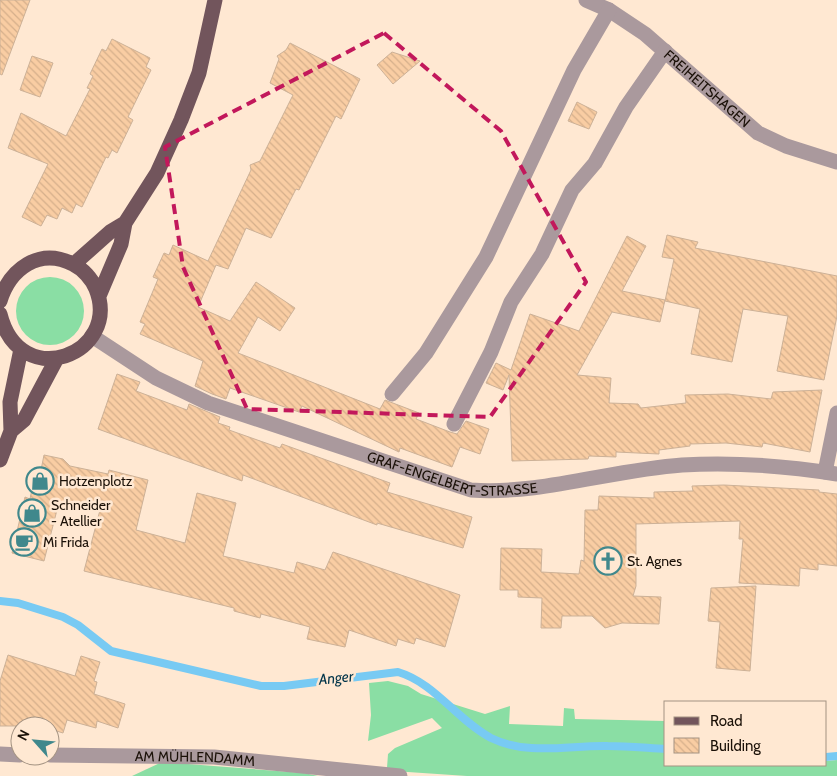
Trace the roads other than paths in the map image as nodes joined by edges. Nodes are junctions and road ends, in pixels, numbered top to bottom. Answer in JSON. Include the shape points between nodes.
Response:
{"nodes":[{"id":1,"x":214,"y":0,"type":"edge"},
{"id":2,"x":586,"y":0,"type":"edge"},
{"id":3,"x":609,"y":10,"type":"junction"},
{"id":4,"x":665,"y":51,"type":"junction"},
{"id":5,"x":837,"y":162,"type":"edge"},
{"id":6,"x":125,"y":223,"type":"junction"},
{"id":7,"x":74,"y":264,"type":"junction"},
{"id":8,"x":7,"y":270,"type":"edge"},
{"id":9,"x":99,"y":296,"type":"junction"},
{"id":10,"x":0,"y":301,"type":"edge"},
{"id":11,"x":0,"y":314,"type":"edge"},
{"id":12,"x":92,"y":336,"type":"junction"},
{"id":13,"x":20,"y":349,"type":"junction"},
{"id":14,"x":56,"y":360,"type":"junction"},
{"id":15,"x":392,"y":394,"type":"dead end"},
{"id":16,"x":837,"y":413,"type":"edge"},
{"id":17,"x":454,"y":424,"type":"dead end"},
{"id":18,"x":11,"y":431,"type":"junction"},
{"id":19,"x":0,"y":460,"type":"edge"},
{"id":20,"x":831,"y":473,"type":"edge"},
{"id":21,"x":60,"y":755,"type":"edge"},
{"id":22,"x":400,"y":776,"type":"edge"}],
"edges":[{"from":1,"to":6,"type":"main road","via":[[199,73],[181,120],[157,173]]},
{"from":2,"to":3,"type":"street","name":"FREIHEITSHAGEN"},
{"from":3,"to":4,"type":"street","name":"FREIHEITSHAGEN"},
{"from":3,"to":15,"type":"street","via":[[574,70],[486,257],[426,353]]},
{"from":4,"to":5,"type":"street","name":"FREIHEITSHAGEN","via":[[758,133],[794,149]]},
{"from":4,"to":17,"type":"street","via":[[626,107],[595,163],[572,190],[542,254],[512,302],[491,352]]},
{"from":6,"to":7,"type":"main road"},
{"from":6,"to":9,"type":"main road","via":[[121,244]]},
{"from":7,"to":8,"type":"main road","via":[[56,258],[39,259]]},
{"from":7,"to":9,"type":"main road","via":[[94,283]]},
{"from":8,"to":10,"type":"main road"},
{"from":9,"to":12,"type":"main road","via":[[98,324]]},
{"from":11,"to":13,"type":"main road","via":[[10,340]]},
{"from":12,"to":14,"type":"main road","via":[[80,349]]},
{"from":12,"to":20,"type":"street","name":"GRAF-ENGELBERT-STRASSE","via":[[156,378],[208,403],[471,490],[520,489],[681,465],[747,465]]},
{"from":13,"to":14,"type":"main road","via":[[39,358]]},
{"from":13,"to":18,"type":"main road","via":[[10,402]]},
{"from":14,"to":18,"type":"main road","via":[[24,420]]},
{"from":16,"to":20,"type":"street"},
{"from":18,"to":19,"type":"main road"},
{"from":21,"to":22,"type":"street","name":"AM MÜHLENDAMM","via":[[214,757]]}]}
